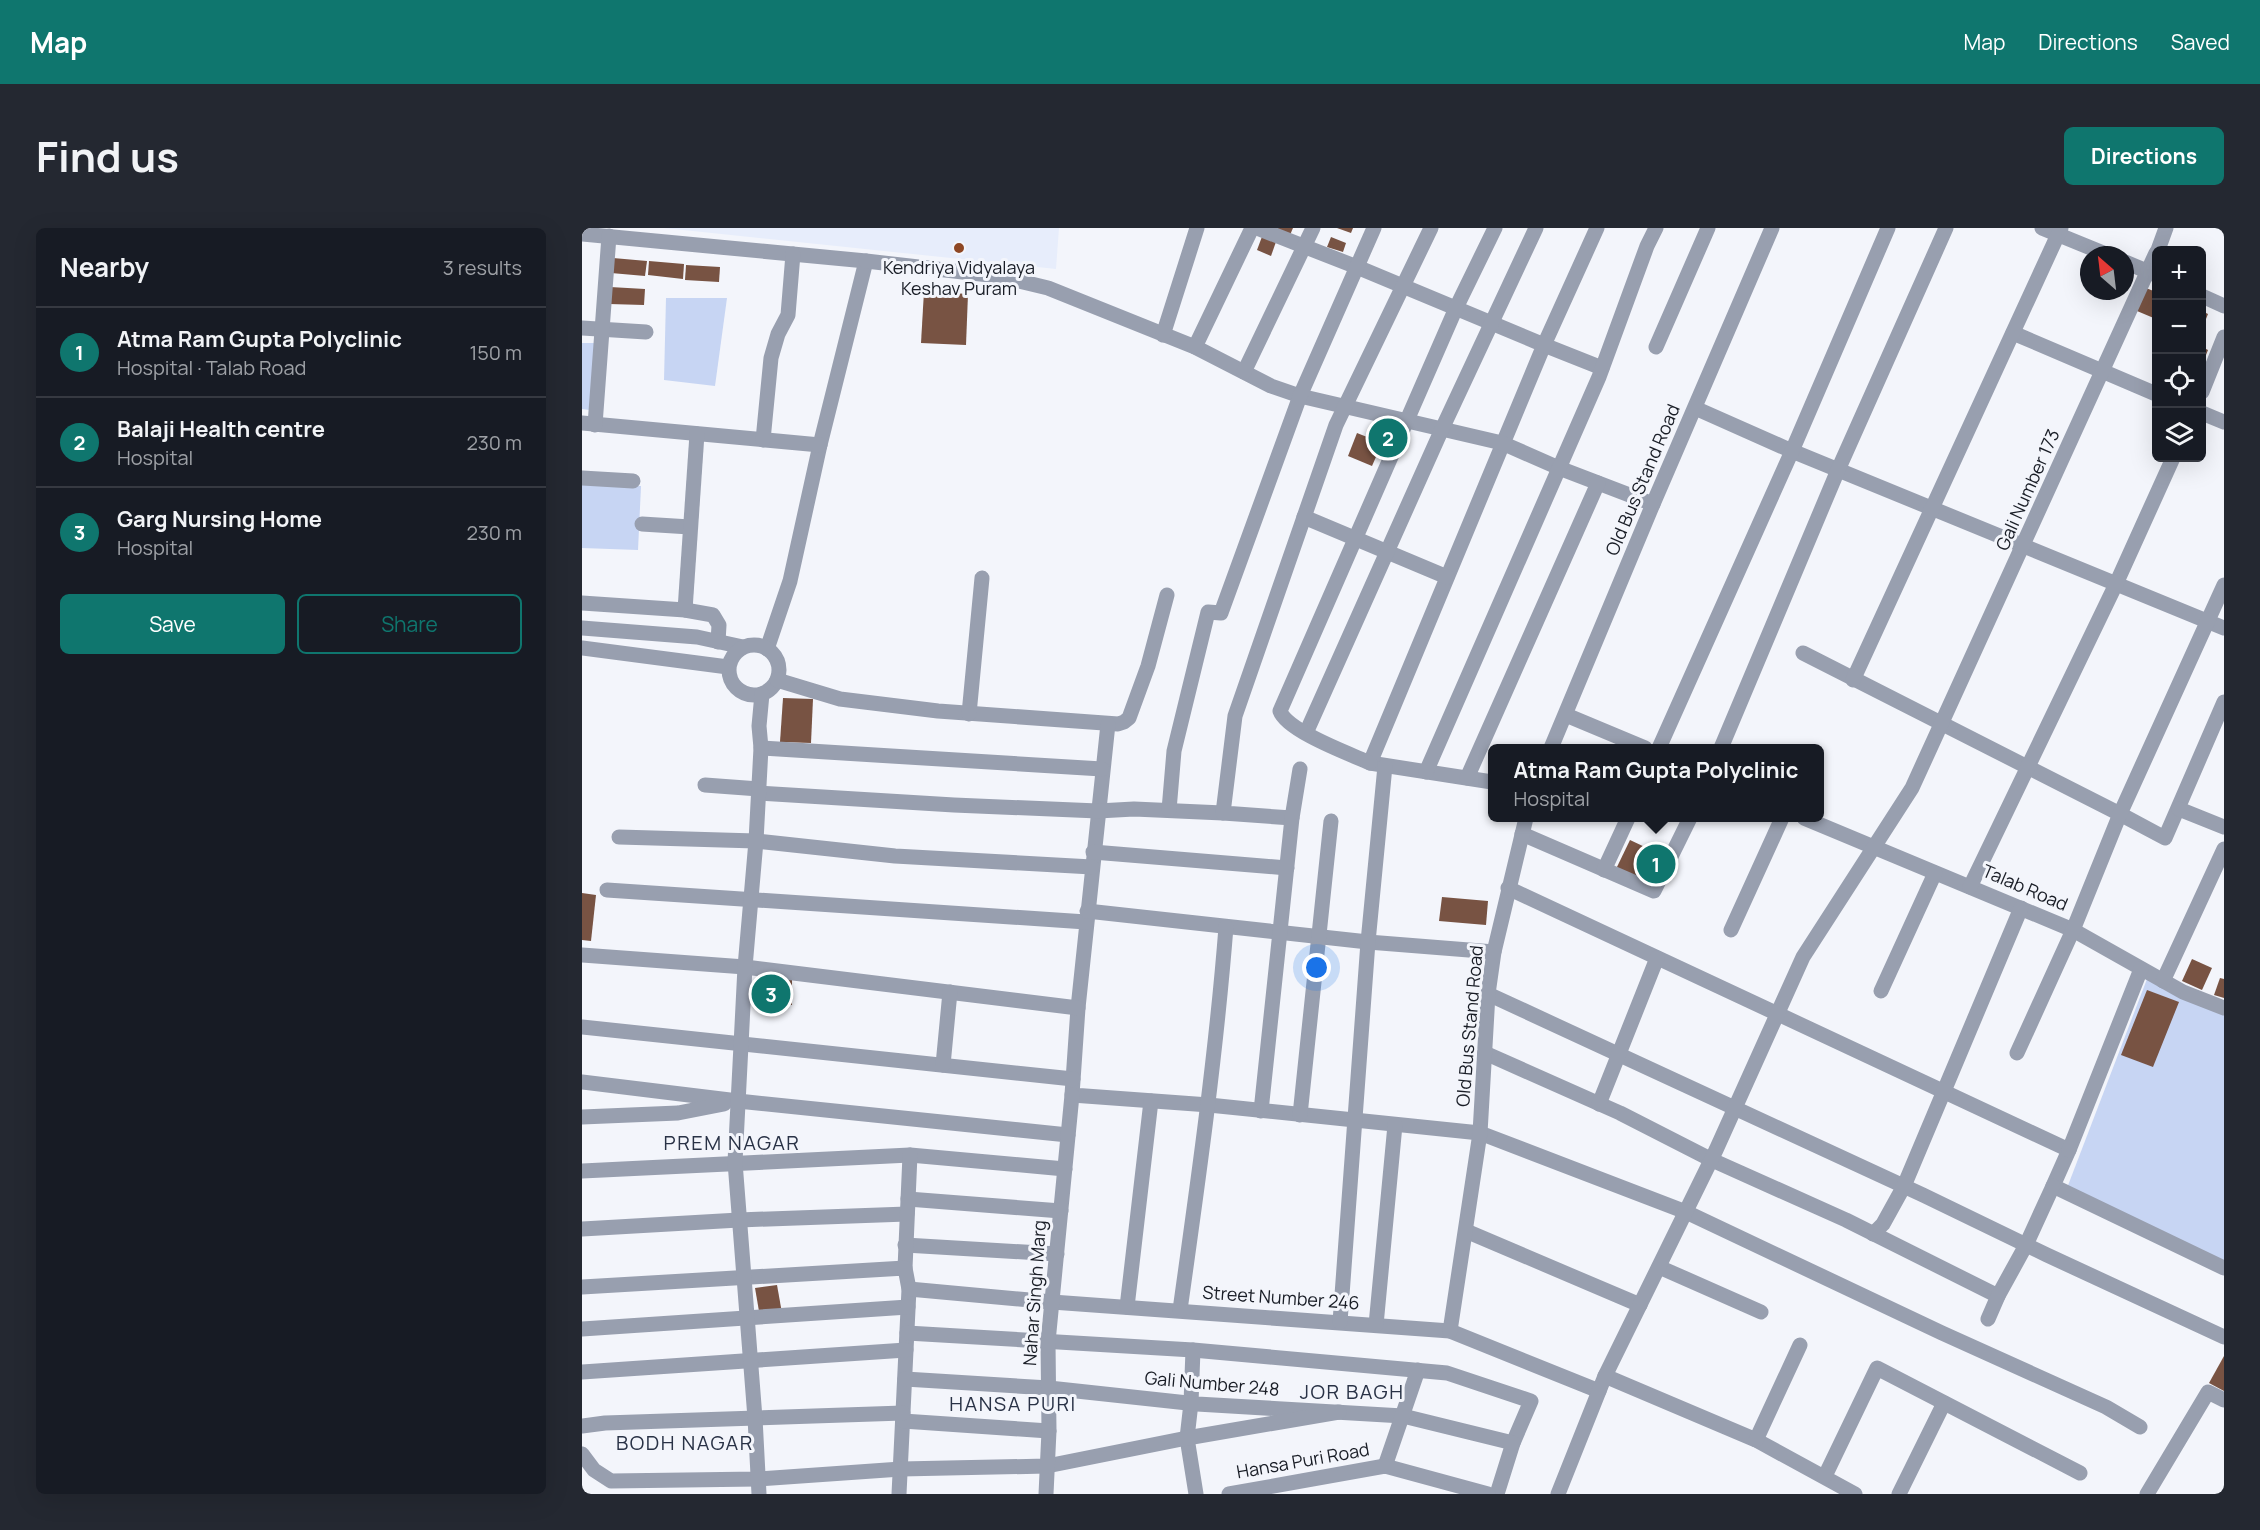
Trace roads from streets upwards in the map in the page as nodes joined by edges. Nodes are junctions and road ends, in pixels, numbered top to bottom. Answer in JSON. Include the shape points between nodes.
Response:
{"nodes":[{"id":1,"x":1197,"y":228,"type":"edge"},
{"id":2,"x":1254,"y":228,"type":"edge"},
{"id":3,"x":1313,"y":228,"type":"edge"},
{"id":4,"x":1374,"y":228,"type":"edge"},
{"id":5,"x":1431,"y":228,"type":"edge"},
{"id":6,"x":1495,"y":228,"type":"edge"},
{"id":7,"x":1536,"y":228,"type":"edge"},
{"id":8,"x":1597,"y":228,"type":"edge"},
{"id":9,"x":1656,"y":228,"type":"edge"},
{"id":10,"x":1708,"y":228,"type":"edge"},
{"id":11,"x":1772,"y":228,"type":"edge"},
{"id":12,"x":1888,"y":228,"type":"edge"},
{"id":13,"x":1946,"y":228,"type":"edge"},
{"id":14,"x":2042,"y":228,"type":"edge"},
{"id":15,"x":2166,"y":228,"type":"edge"},
{"id":16,"x":2060,"y":231,"type":"edge"},
{"id":17,"x":582,"y":234,"type":"edge"},
{"id":18,"x":609,"y":236,"type":"junction"},
{"id":19,"x":2090,"y":246,"type":"edge"},
{"id":20,"x":2159,"y":246,"type":"edge"},
{"id":21,"x":1305,"y":247,"type":"junction"},
{"id":22,"x":793,"y":254,"type":"junction"},
{"id":23,"x":866,"y":261,"type":"junction"},
{"id":24,"x":2134,"y":266,"type":"edge"},
{"id":25,"x":1357,"y":267,"type":"junction"},
{"id":26,"x":2152,"y":273,"type":"edge"},
{"id":27,"x":2152,"y":275,"type":"edge"},
{"id":28,"x":1404,"y":288,"type":"junction"},
{"id":29,"x":2206,"y":298,"type":"edge"},
{"id":30,"x":2224,"y":306,"type":"edge"},
{"id":31,"x":1456,"y":308,"type":"junction"},
{"id":32,"x":1492,"y":324,"type":"junction"},
{"id":33,"x":582,"y":328,"type":"edge"},
{"id":34,"x":601,"y":329,"type":"junction"},
{"id":35,"x":646,"y":332,"type":"dead end"},
{"id":36,"x":2013,"y":333,"type":"junction"},
{"id":37,"x":1163,"y":335,"type":"junction"},
{"id":38,"x":2224,"y":337,"type":"edge"},
{"id":39,"x":1544,"y":345,"type":"junction"},
{"id":40,"x":1195,"y":347,"type":"junction"},
{"id":41,"x":1656,"y":347,"type":"dead end"},
{"id":42,"x":1602,"y":368,"type":"junction"},
{"id":43,"x":1244,"y":372,"type":"junction"},
{"id":44,"x":2102,"y":372,"type":"junction"},
{"id":45,"x":2206,"y":382,"type":"edge"},
{"id":46,"x":2152,"y":392,"type":"edge"},
{"id":47,"x":1300,"y":396,"type":"junction"},
{"id":48,"x":1346,"y":407,"type":"junction"},
{"id":49,"x":1695,"y":408,"type":"junction"},
{"id":50,"x":2206,"y":415,"type":"edge"},
{"id":51,"x":1406,"y":422,"type":"junction"},
{"id":52,"x":2224,"y":422,"type":"edge"},
{"id":53,"x":589,"y":424,"type":"edge"},
{"id":54,"x":1442,"y":429,"type":"junction"},
{"id":55,"x":697,"y":434,"type":"junction"},
{"id":56,"x":764,"y":440,"type":"junction"},
{"id":57,"x":1502,"y":443,"type":"junction"},
{"id":58,"x":820,"y":445,"type":"junction"},
{"id":59,"x":1792,"y":451,"type":"junction"},
{"id":60,"x":2171,"y":462,"type":"edge"},
{"id":61,"x":1559,"y":468,"type":"junction"},
{"id":62,"x":1838,"y":470,"type":"junction"},
{"id":63,"x":582,"y":478,"type":"edge"},
{"id":64,"x":633,"y":482,"type":"dead end"},
{"id":65,"x":1598,"y":483,"type":"junction"},
{"id":66,"x":1653,"y":504,"type":"junction"},
{"id":67,"x":1931,"y":508,"type":"junction"},
{"id":68,"x":1304,"y":517,"type":"junction"},
{"id":69,"x":642,"y":524,"type":"dead end"},
{"id":70,"x":690,"y":527,"type":"junction"},
{"id":71,"x":1356,"y":539,"type":"junction"},
{"id":72,"x":2024,"y":546,"type":"junction"},
{"id":73,"x":1388,"y":552,"type":"junction"},
{"id":74,"x":1447,"y":577,"type":"junction"},
{"id":75,"x":982,"y":578,"type":"dead end"},
{"id":76,"x":2116,"y":584,"type":"junction"},
{"id":77,"x":2224,"y":585,"type":"edge"},
{"id":78,"x":1167,"y":595,"type":"dead end"},
{"id":79,"x":582,"y":603,"type":"edge"},
{"id":80,"x":685,"y":610,"type":"junction"},
{"id":81,"x":2208,"y":621,"type":"junction"},
{"id":82,"x":582,"y":628,"type":"edge"},
{"id":83,"x":2224,"y":628,"type":"edge"},
{"id":84,"x":718,"y":642,"type":"junction"},
{"id":85,"x":743,"y":647,"type":"junction"},
{"id":86,"x":582,"y":648,"type":"edge"},
{"id":87,"x":767,"y":649,"type":"junction"},
{"id":88,"x":1803,"y":653,"type":"dead end"},
{"id":89,"x":728,"y":667,"type":"junction"},
{"id":90,"x":777,"y":680,"type":"junction"},
{"id":91,"x":1853,"y":680,"type":"junction"},
{"id":92,"x":762,"y":694,"type":"junction"},
{"id":93,"x":2224,"y":702,"type":"edge"},
{"id":94,"x":969,"y":714,"type":"junction"},
{"id":95,"x":1566,"y":715,"type":"junction"},
{"id":96,"x":1108,"y":724,"type":"junction"},
{"id":97,"x":1942,"y":724,"type":"junction"},
{"id":98,"x":1306,"y":734,"type":"junction"},
{"id":99,"x":1553,"y":744,"type":"edge"},
{"id":100,"x":1635,"y":744,"type":"edge"},
{"id":101,"x":1661,"y":744,"type":"edge"},
{"id":102,"x":1723,"y":744,"type":"edge"},
{"id":103,"x":761,"y":748,"type":"junction"},
{"id":104,"x":1378,"y":764,"type":"junction"},
{"id":105,"x":2027,"y":767,"type":"junction"},
{"id":106,"x":1102,"y":769,"type":"junction"},
{"id":107,"x":1300,"y":769,"type":"dead end"},
{"id":108,"x":1426,"y":772,"type":"junction"},
{"id":109,"x":1467,"y":778,"type":"junction"},
{"id":110,"x":1488,"y":781,"type":"edge"},
{"id":111,"x":705,"y":785,"type":"dead end"},
{"id":112,"x":759,"y":791,"type":"junction"},
{"id":113,"x":2179,"y":809,"type":"junction"},
{"id":114,"x":1169,"y":810,"type":"junction"},
{"id":115,"x":1098,"y":811,"type":"junction"},
{"id":116,"x":1223,"y":813,"type":"junction"},
{"id":117,"x":2120,"y":814,"type":"junction"},
{"id":118,"x":1292,"y":818,"type":"junction"},
{"id":119,"x":1331,"y":821,"type":"dead end"},
{"id":120,"x":1525,"y":822,"type":"edge"},
{"id":121,"x":1626,"y":822,"type":"edge"},
{"id":122,"x":1687,"y":822,"type":"edge"},
{"id":123,"x":1780,"y":822,"type":"edge"},
{"id":124,"x":1814,"y":822,"type":"edge"},
{"id":125,"x":2224,"y":827,"type":"edge"},
{"id":126,"x":1522,"y":834,"type":"junction"},
{"id":127,"x":619,"y":837,"type":"dead end"},
{"id":128,"x":756,"y":841,"type":"junction"},
{"id":129,"x":1874,"y":847,"type":"junction"},
{"id":130,"x":2224,"y":849,"type":"edge"},
{"id":131,"x":1092,"y":860,"type":"junction"},
{"id":132,"x":1287,"y":868,"type":"junction"},
{"id":133,"x":1604,"y":870,"type":"junction"},
{"id":134,"x":1935,"y":873,"type":"junction"},
{"id":135,"x":1970,"y":887,"type":"junction"},
{"id":136,"x":1508,"y":888,"type":"junction"},
{"id":137,"x":607,"y":890,"type":"dead end"},
{"id":138,"x":751,"y":900,"type":"junction"},
{"id":139,"x":2021,"y":908,"type":"junction"},
{"id":140,"x":1087,"y":917,"type":"junction"},
{"id":141,"x":1226,"y":927,"type":"junction"},
{"id":142,"x":1731,"y":930,"type":"dead end"},
{"id":143,"x":2073,"y":930,"type":"junction"},
{"id":144,"x":1280,"y":933,"type":"junction"},
{"id":145,"x":1319,"y":937,"type":"junction"},
{"id":146,"x":1368,"y":942,"type":"junction"},
{"id":147,"x":1494,"y":952,"type":"junction"},
{"id":148,"x":582,"y":955,"type":"edge"},
{"id":149,"x":1657,"y":958,"type":"junction"},
{"id":150,"x":745,"y":967,"type":"junction"},
{"id":151,"x":2141,"y":969,"type":"junction"},
{"id":152,"x":2163,"y":981,"type":"junction"},
{"id":153,"x":1881,"y":991,"type":"dead end"},
{"id":154,"x":950,"y":992,"type":"junction"},
{"id":155,"x":1488,"y":994,"type":"junction"},
{"id":156,"x":1078,"y":1008,"type":"junction"},
{"id":157,"x":2224,"y":1008,"type":"edge"},
{"id":158,"x":1778,"y":1013,"type":"junction"},
{"id":159,"x":582,"y":1027,"type":"edge"},
{"id":160,"x":741,"y":1045,"type":"junction"},
{"id":161,"x":1485,"y":1053,"type":"junction"},
{"id":162,"x":2017,"y":1053,"type":"dead end"},
{"id":163,"x":1619,"y":1054,"type":"junction"},
{"id":164,"x":944,"y":1065,"type":"junction"},
{"id":165,"x":582,"y":1082,"type":"edge"},
{"id":166,"x":1072,"y":1087,"type":"junction"},
{"id":167,"x":1944,"y":1091,"type":"junction"},
{"id":168,"x":738,"y":1101,"type":"junction"},
{"id":169,"x":1152,"y":1101,"type":"junction"},
{"id":170,"x":1599,"y":1104,"type":"junction"},
{"id":171,"x":1209,"y":1105,"type":"junction"},
{"id":172,"x":1736,"y":1107,"type":"junction"},
{"id":173,"x":1261,"y":1111,"type":"junction"},
{"id":174,"x":1300,"y":1115,"type":"junction"},
{"id":175,"x":582,"y":1117,"type":"edge"},
{"id":176,"x":1354,"y":1121,"type":"junction"},
{"id":177,"x":1395,"y":1125,"type":"junction"},
{"id":178,"x":1480,"y":1133,"type":"junction"},
{"id":179,"x":1068,"y":1136,"type":"junction"},
{"id":180,"x":2069,"y":1150,"type":"junction"},
{"id":181,"x":909,"y":1155,"type":"junction"},
{"id":182,"x":1712,"y":1160,"type":"junction"},
{"id":183,"x":735,"y":1162,"type":"junction"},
{"id":184,"x":1065,"y":1169,"type":"junction"},
{"id":185,"x":582,"y":1171,"type":"edge"},
{"id":186,"x":1904,"y":1186,"type":"junction"},
{"id":187,"x":2053,"y":1186,"type":"junction"},
{"id":188,"x":907,"y":1207,"type":"junction"},
{"id":189,"x":1061,"y":1211,"type":"junction"},
{"id":190,"x":1686,"y":1212,"type":"junction"},
{"id":191,"x":739,"y":1220,"type":"junction"},
{"id":192,"x":582,"y":1229,"type":"edge"},
{"id":193,"x":1466,"y":1231,"type":"junction"},
{"id":194,"x":1873,"y":1234,"type":"junction"},
{"id":195,"x":905,"y":1245,"type":"junction"},
{"id":196,"x":2026,"y":1245,"type":"junction"},
{"id":197,"x":1057,"y":1254,"type":"junction"},
{"id":198,"x":904,"y":1268,"type":"junction"},
{"id":199,"x":1659,"y":1268,"type":"junction"},
{"id":200,"x":2224,"y":1268,"type":"edge"},
{"id":201,"x":743,"y":1278,"type":"junction"},
{"id":202,"x":582,"y":1287,"type":"edge"},
{"id":203,"x":909,"y":1289,"type":"junction"},
{"id":204,"x":1998,"y":1296,"type":"junction"},
{"id":205,"x":1052,"y":1302,"type":"junction"},
{"id":206,"x":1640,"y":1305,"type":"junction"},
{"id":207,"x":1127,"y":1306,"type":"junction"},
{"id":208,"x":908,"y":1307,"type":"junction"},
{"id":209,"x":1180,"y":1310,"type":"junction"},
{"id":210,"x":1761,"y":1312,"type":"dead end"},
{"id":211,"x":746,"y":1318,"type":"junction"},
{"id":212,"x":1988,"y":1319,"type":"dead end"},
{"id":213,"x":1340,"y":1322,"type":"junction"},
{"id":214,"x":1376,"y":1325,"type":"junction"},
{"id":215,"x":582,"y":1329,"type":"edge"},
{"id":216,"x":1450,"y":1331,"type":"junction"},
{"id":217,"x":907,"y":1333,"type":"junction"},
{"id":218,"x":2224,"y":1337,"type":"edge"},
{"id":219,"x":1048,"y":1342,"type":"junction"},
{"id":220,"x":1800,"y":1345,"type":"dead end"},
{"id":221,"x":906,"y":1350,"type":"junction"},
{"id":222,"x":1193,"y":1350,"type":"junction"},
{"id":223,"x":750,"y":1361,"type":"junction"},
{"id":224,"x":1418,"y":1370,"type":"junction"},
{"id":225,"x":582,"y":1372,"type":"edge"},
{"id":226,"x":1605,"y":1376,"type":"junction"},
{"id":227,"x":905,"y":1379,"type":"junction"},
{"id":228,"x":1049,"y":1388,"type":"junction"},
{"id":229,"x":1599,"y":1391,"type":"junction"},
{"id":230,"x":2224,"y":1400,"type":"edge"},
{"id":231,"x":1191,"y":1403,"type":"junction"},
{"id":232,"x":1944,"y":1403,"type":"junction"},
{"id":233,"x":1339,"y":1412,"type":"junction"},
{"id":234,"x":1403,"y":1416,"type":"junction"},
{"id":235,"x":903,"y":1417,"type":"junction"},
{"id":236,"x":755,"y":1418,"type":"junction"},
{"id":237,"x":582,"y":1426,"type":"edge"},
{"id":238,"x":2140,"y":1427,"type":"dead end"},
{"id":239,"x":1049,"y":1431,"type":"junction"},
{"id":240,"x":1187,"y":1438,"type":"junction"},
{"id":241,"x":1756,"y":1440,"type":"junction"},
{"id":242,"x":1513,"y":1443,"type":"junction"},
{"id":243,"x":582,"y":1454,"type":"edge"},
{"id":244,"x":1047,"y":1466,"type":"junction"},
{"id":245,"x":1385,"y":1467,"type":"junction"},
{"id":246,"x":901,"y":1469,"type":"junction"},
{"id":247,"x":2080,"y":1473,"type":"dead end"},
{"id":248,"x":1825,"y":1476,"type":"junction"},
{"id":249,"x":758,"y":1487,"type":"edge"},
{"id":250,"x":1265,"y":1492,"type":"edge"},
{"id":251,"x":899,"y":1494,"type":"edge"},
{"id":252,"x":1046,"y":1494,"type":"edge"},
{"id":253,"x":1196,"y":1494,"type":"edge"},
{"id":254,"x":1229,"y":1494,"type":"edge"},
{"id":255,"x":1488,"y":1494,"type":"edge"},
{"id":256,"x":1497,"y":1494,"type":"edge"},
{"id":257,"x":1558,"y":1494,"type":"edge"},
{"id":258,"x":1855,"y":1494,"type":"edge"},
{"id":259,"x":1899,"y":1494,"type":"edge"},
{"id":260,"x":2147,"y":1494,"type":"edge"}],
"edges":[{"from":1,"to":37,"type":"street"},
{"from":2,"to":21,"type":"street"},
{"from":2,"to":40,"type":"street"},
{"from":3,"to":21,"type":"street"},
{"from":4,"to":25,"type":"street"},
{"from":5,"to":28,"type":"street"},
{"from":6,"to":31,"type":"street"},
{"from":7,"to":32,"type":"street"},
{"from":8,"to":39,"type":"street"},
{"from":9,"to":42,"type":"street"},
{"from":10,"to":41,"type":"street"},
{"from":11,"to":49,"type":"street","name":"Old Bus Stand Road"},
{"from":12,"to":59,"type":"street"},
{"from":13,"to":62,"type":"street"},
{"from":14,"to":16,"type":"street"},
{"from":15,"to":20,"type":"street","name":"Gali Number 173"},
{"from":16,"to":19,"type":"street"},
{"from":16,"to":36,"type":"street"},
{"from":17,"to":18,"type":"street"},
{"from":18,"to":22,"type":"street"},
{"from":18,"to":34,"type":"street"},
{"from":21,"to":25,"type":"street"},
{"from":21,"to":43,"type":"street"},
{"from":22,"to":23,"type":"street"},
{"from":22,"to":56,"type":"street","via":[[788,315],[771,358]]},
{"from":23,"to":37,"type":"street","via":[[998,276],[1048,288]]},
{"from":23,"to":58,"type":"street"},
{"from":24,"to":26,"type":"street"},
{"from":25,"to":28,"type":"street"},
{"from":25,"to":47,"type":"street"},
{"from":27,"to":44,"type":"street","name":"Gali Number 173"},
{"from":28,"to":31,"type":"street"},
{"from":28,"to":48,"type":"street"},
{"from":29,"to":30,"type":"street"},
{"from":31,"to":32,"type":"street"},
{"from":31,"to":51,"type":"street"},
{"from":32,"to":39,"type":"street"},
{"from":32,"to":54,"type":"street"},
{"from":33,"to":34,"type":"street"},
{"from":34,"to":35,"type":"street"},
{"from":34,"to":53,"type":"street"},
{"from":36,"to":44,"type":"street"},
{"from":36,"to":67,"type":"street"},
{"from":37,"to":40,"type":"street"},
{"from":38,"to":45,"type":"street"},
{"from":39,"to":42,"type":"street"},
{"from":39,"to":57,"type":"street"},
{"from":40,"to":43,"type":"street"},
{"from":42,"to":61,"type":"street"},
{"from":43,"to":47,"type":"street"},
{"from":44,"to":46,"type":"street"},
{"from":44,"to":72,"type":"street","name":"Gali Number 173"},
{"from":47,"to":48,"type":"street"},
{"from":47,"to":114,"type":"street","via":[[1221,613],[1208,612],[1174,752]]},
{"from":48,"to":51,"type":"street"},
{"from":48,"to":68,"type":"street"},
{"from":49,"to":59,"type":"street"},
{"from":49,"to":66,"type":"street","name":"Old Bus Stand Road"},
{"from":50,"to":52,"type":"street"},
{"from":51,"to":54,"type":"street"},
{"from":51,"to":71,"type":"street"},
{"from":53,"to":55,"type":"street"},
{"from":54,"to":57,"type":"street"},
{"from":54,"to":73,"type":"street"},
{"from":55,"to":56,"type":"street"},
{"from":55,"to":70,"type":"street"},
{"from":56,"to":58,"type":"street"},
{"from":57,"to":61,"type":"street"},
{"from":57,"to":74,"type":"street"},
{"from":58,"to":87,"type":"street","via":[[790,581]]},
{"from":59,"to":62,"type":"street"},
{"from":59,"to":101,"type":"street"},
{"from":60,"to":76,"type":"street"},
{"from":61,"to":65,"type":"street"},
{"from":61,"to":108,"type":"street"},
{"from":62,"to":67,"type":"street"},
{"from":62,"to":102,"type":"street"},
{"from":63,"to":64,"type":"street"},
{"from":65,"to":66,"type":"street"},
{"from":65,"to":109,"type":"street"},
{"from":66,"to":95,"type":"street","name":"Old Bus Stand Road"},
{"from":67,"to":72,"type":"street"},
{"from":67,"to":91,"type":"street"},
{"from":68,"to":71,"type":"street"},
{"from":68,"to":116,"type":"street","via":[[1235,716]]},
{"from":69,"to":70,"type":"street"},
{"from":70,"to":80,"type":"street"},
{"from":71,"to":73,"type":"street"},
{"from":71,"to":98,"type":"street","via":[[1280,711],[1284,719]]},
{"from":72,"to":76,"type":"street"},
{"from":72,"to":97,"type":"street","name":"Gali Number 173"},
{"from":73,"to":74,"type":"street"},
{"from":73,"to":98,"type":"street"},
{"from":74,"to":104,"type":"street"},
{"from":75,"to":94,"type":"street"},
{"from":76,"to":81,"type":"street"},
{"from":76,"to":105,"type":"street"},
{"from":77,"to":81,"type":"street"},
{"from":78,"to":96,"type":"street","via":[[1129,718]]},
{"from":79,"to":80,"type":"street"},
{"from":80,"to":84,"type":"street","via":[[713,615],[719,625]]},
{"from":81,"to":83,"type":"street"},
{"from":81,"to":117,"type":"street"},
{"from":82,"to":84,"type":"street"},
{"from":84,"to":85,"type":"street"},
{"from":85,"to":87,"type":"street"},
{"from":85,"to":89,"type":"street"},
{"from":86,"to":89,"type":"street"},
{"from":87,"to":90,"type":"street","via":[[777,661]]},
{"from":88,"to":91,"type":"street"},
{"from":89,"to":92,"type":"street","via":[[737,690],[754,696]]},
{"from":90,"to":92,"type":"street"},
{"from":90,"to":94,"type":"street","via":[[840,699]]},
{"from":91,"to":97,"type":"street"},
{"from":92,"to":103,"type":"street"},
{"from":93,"to":113,"type":"street"},
{"from":94,"to":96,"type":"street"},
{"from":95,"to":99,"type":"street","name":"Old Bus Stand Road"},
{"from":95,"to":100,"type":"street"},
{"from":96,"to":106,"type":"street","name":"Nahar Singh Marg"},
{"from":97,"to":105,"type":"street"},
{"from":97,"to":129,"type":"street","name":"Gali Number 173","via":[[1912,788]]},
{"from":98,"to":104,"type":"street"},
{"from":103,"to":106,"type":"street"},
{"from":103,"to":112,"type":"street"},
{"from":104,"to":108,"type":"street"},
{"from":104,"to":146,"type":"street"},
{"from":105,"to":117,"type":"street"},
{"from":105,"to":135,"type":"street"},
{"from":106,"to":115,"type":"street","name":"Nahar Singh Marg"},
{"from":107,"to":118,"type":"street"},
{"from":108,"to":109,"type":"street"},
{"from":109,"to":110,"type":"street"},
{"from":111,"to":112,"type":"street"},
{"from":112,"to":115,"type":"street"},
{"from":112,"to":128,"type":"street"},
{"from":113,"to":117,"type":"street","via":[[2164,838]]},
{"from":113,"to":125,"type":"street"},
{"from":114,"to":115,"type":"street"},
{"from":114,"to":116,"type":"street"},
{"from":115,"to":131,"type":"street","name":"Nahar Singh Marg"},
{"from":116,"to":118,"type":"street"},
{"from":117,"to":143,"type":"street"},
{"from":118,"to":132,"type":"street"},
{"from":119,"to":145,"type":"street"},
{"from":120,"to":126,"type":"street","name":"Old Bus Stand Road"},
{"from":121,"to":133,"type":"street"},
{"from":122,"to":133,"type":"street","via":[[1654,891]]},
{"from":123,"to":142,"type":"street"},
{"from":124,"to":129,"type":"street","name":"Talab Road"},
{"from":126,"to":133,"type":"street"},
{"from":126,"to":136,"type":"street","name":"Old Bus Stand Road"},
{"from":127,"to":128,"type":"street"},
{"from":128,"to":131,"type":"street","via":[[896,856]]},
{"from":128,"to":138,"type":"street"},
{"from":129,"to":134,"type":"street","name":"Talab Road"},
{"from":129,"to":158,"type":"street","name":"Gali Number 173","via":[[1803,957]]},
{"from":130,"to":152,"type":"street"},
{"from":131,"to":132,"type":"street"},
{"from":131,"to":140,"type":"street","name":"Nahar Singh Marg"},
{"from":132,"to":144,"type":"street"},
{"from":134,"to":135,"type":"street","name":"Talab Road"},
{"from":134,"to":153,"type":"street"},
{"from":135,"to":139,"type":"street","name":"Talab Road"},
{"from":136,"to":147,"type":"street","name":"Old Bus Stand Road"},
{"from":136,"to":149,"type":"street"},
{"from":137,"to":138,"type":"street"},
{"from":138,"to":140,"type":"street"},
{"from":138,"to":150,"type":"street"},
{"from":139,"to":143,"type":"street","name":"Talab Road"},
{"from":139,"to":167,"type":"street"},
{"from":140,"to":141,"type":"street"},
{"from":140,"to":156,"type":"street","name":"Nahar Singh Marg"},
{"from":141,"to":144,"type":"street"},
{"from":141,"to":171,"type":"street"},
{"from":143,"to":151,"type":"street","name":"Talab Road"},
{"from":143,"to":162,"type":"street"},
{"from":144,"to":145,"type":"street"},
{"from":144,"to":173,"type":"street"},
{"from":145,"to":146,"type":"street"},
{"from":145,"to":174,"type":"street"},
{"from":146,"to":147,"type":"street"},
{"from":146,"to":176,"type":"street"},
{"from":147,"to":155,"type":"street","name":"Old Bus Stand Road"},
{"from":148,"to":150,"type":"street"},
{"from":149,"to":158,"type":"street"},
{"from":149,"to":163,"type":"street"},
{"from":150,"to":154,"type":"street"},
{"from":150,"to":160,"type":"street"},
{"from":151,"to":152,"type":"street","name":"Talab Road"},
{"from":151,"to":180,"type":"street"},
{"from":152,"to":157,"type":"street","name":"Talab Road"},
{"from":154,"to":156,"type":"street"},
{"from":154,"to":164,"type":"street"},
{"from":155,"to":161,"type":"street","name":"Old Bus Stand Road"},
{"from":155,"to":163,"type":"street"},
{"from":156,"to":166,"type":"street","name":"Nahar Singh Marg"},
{"from":158,"to":167,"type":"street"},
{"from":158,"to":172,"type":"street","name":"Gali Number 173"},
{"from":159,"to":160,"type":"street"},
{"from":160,"to":164,"type":"street"},
{"from":160,"to":168,"type":"street"},
{"from":161,"to":170,"type":"street"},
{"from":161,"to":178,"type":"street","name":"Old Bus Stand Road"},
{"from":163,"to":170,"type":"street"},
{"from":163,"to":172,"type":"street"},
{"from":164,"to":166,"type":"street"},
{"from":165,"to":168,"type":"street"},
{"from":166,"to":169,"type":"street"},
{"from":166,"to":179,"type":"street","name":"Nahar Singh Marg"},
{"from":167,"to":180,"type":"street"},
{"from":167,"to":186,"type":"street"},
{"from":168,"to":175,"type":"street","via":[[678,1113]]},
{"from":168,"to":179,"type":"street"},
{"from":168,"to":183,"type":"street"},
{"from":169,"to":171,"type":"street"},
{"from":169,"to":207,"type":"street"},
{"from":170,"to":182,"type":"street"},
{"from":171,"to":173,"type":"street"},
{"from":171,"to":209,"type":"street"},
{"from":172,"to":182,"type":"street","name":"Gali Number 173"},
{"from":172,"to":186,"type":"street"},
{"from":173,"to":174,"type":"street"},
{"from":174,"to":176,"type":"street"},
{"from":176,"to":177,"type":"street"},
{"from":176,"to":213,"type":"street"},
{"from":177,"to":178,"type":"street"},
{"from":177,"to":214,"type":"street"},
{"from":178,"to":190,"type":"street"},
{"from":178,"to":193,"type":"street"},
{"from":179,"to":184,"type":"street","name":"Nahar Singh Marg"},
{"from":180,"to":187,"type":"street"},
{"from":181,"to":183,"type":"street"},
{"from":181,"to":184,"type":"street"},
{"from":181,"to":188,"type":"street"},
{"from":182,"to":190,"type":"street","name":"Gali Number 173"},
{"from":182,"to":194,"type":"street"},
{"from":183,"to":185,"type":"street"},
{"from":183,"to":191,"type":"street"},
{"from":184,"to":189,"type":"street","name":"Nahar Singh Marg"},
{"from":186,"to":194,"type":"street"},
{"from":186,"to":196,"type":"street"},
{"from":187,"to":196,"type":"street"},
{"from":187,"to":200,"type":"street"},
{"from":188,"to":189,"type":"street"},
{"from":188,"to":191,"type":"street"},
{"from":188,"to":195,"type":"street"},
{"from":189,"to":197,"type":"street","name":"Nahar Singh Marg"},
{"from":190,"to":199,"type":"street","name":"Gali Number 173"},
{"from":190,"to":238,"type":"street","via":[[2106,1407]]},
{"from":191,"to":192,"type":"street"},
{"from":191,"to":201,"type":"street"},
{"from":193,"to":206,"type":"street"},
{"from":193,"to":216,"type":"street"},
{"from":194,"to":204,"type":"street"},
{"from":195,"to":197,"type":"street"},
{"from":195,"to":198,"type":"street"},
{"from":196,"to":204,"type":"street"},
{"from":196,"to":218,"type":"street"},
{"from":197,"to":205,"type":"street","name":"Nahar Singh Marg"},
{"from":198,"to":201,"type":"street"},
{"from":198,"to":203,"type":"street"},
{"from":199,"to":206,"type":"street","name":"Gali Number 173"},
{"from":199,"to":210,"type":"street"},
{"from":201,"to":202,"type":"street"},
{"from":201,"to":211,"type":"street"},
{"from":203,"to":205,"type":"street","name":"Street Number 246"},
{"from":203,"to":208,"type":"street"},
{"from":204,"to":212,"type":"street"},
{"from":205,"to":207,"type":"street","name":"Street Number 246"},
{"from":205,"to":219,"type":"street","name":"Nahar Singh Marg"},
{"from":206,"to":226,"type":"street","name":"Gali Number 173"},
{"from":207,"to":209,"type":"street","name":"Street Number 246"},
{"from":208,"to":211,"type":"street"},
{"from":208,"to":217,"type":"street"},
{"from":209,"to":213,"type":"street","name":"Street Number 246"},
{"from":211,"to":215,"type":"street"},
{"from":211,"to":223,"type":"street"},
{"from":213,"to":214,"type":"street","name":"Street Number 246"},
{"from":214,"to":216,"type":"street","name":"Street Number 246"},
{"from":216,"to":229,"type":"street","name":"Street Number 246"},
{"from":217,"to":219,"type":"street"},
{"from":217,"to":221,"type":"street"},
{"from":219,"to":222,"type":"street"},
{"from":219,"to":228,"type":"street","name":"Nahar Singh Marg"},
{"from":220,"to":241,"type":"street"},
{"from":221,"to":223,"type":"street"},
{"from":221,"to":227,"type":"street"},
{"from":222,"to":224,"type":"street"},
{"from":222,"to":231,"type":"street"},
{"from":223,"to":225,"type":"street"},
{"from":223,"to":236,"type":"street"},
{"from":224,"to":234,"type":"street"},
{"from":224,"to":242,"type":"street","via":[[1447,1372],[1531,1401]]},
{"from":226,"to":229,"type":"street","name":"Gali Number 173"},
{"from":226,"to":241,"type":"street"},
{"from":227,"to":228,"type":"street","name":"Gali Number 248"},
{"from":227,"to":235,"type":"street"},
{"from":228,"to":231,"type":"street","name":"Gali Number 248"},
{"from":228,"to":239,"type":"street","name":"Nahar Singh Marg"},
{"from":229,"to":257,"type":"street","name":"Gali Number 173"},
{"from":230,"to":260,"type":"street","via":[[2208,1392]]},
{"from":231,"to":233,"type":"street","name":"Gali Number 248"},
{"from":231,"to":240,"type":"street"},
{"from":232,"to":247,"type":"street"},
{"from":232,"to":248,"type":"street","via":[[1877,1368]]},
{"from":232,"to":259,"type":"street"},
{"from":233,"to":234,"type":"street","name":"Gali Number 248"},
{"from":233,"to":240,"type":"street"},
{"from":234,"to":242,"type":"street","name":"Gali Number 248"},
{"from":234,"to":245,"type":"street"},
{"from":235,"to":236,"type":"street"},
{"from":235,"to":239,"type":"street"},
{"from":235,"to":246,"type":"street"},
{"from":236,"to":237,"type":"street"},
{"from":236,"to":249,"type":"street"},
{"from":239,"to":244,"type":"street","name":"Nahar Singh Marg"},
{"from":240,"to":244,"type":"street"},
{"from":240,"to":253,"type":"street"},
{"from":241,"to":248,"type":"street"},
{"from":242,"to":256,"type":"street"},
{"from":243,"to":249,"type":"street","via":[[594,1470],[611,1481]]},
{"from":244,"to":246,"type":"street"},
{"from":244,"to":252,"type":"street","name":"Nahar Singh Marg"},
{"from":245,"to":250,"type":"street","name":"Hansa Puri Road"},
{"from":245,"to":255,"type":"street","name":"Hansa Puri Road"},
{"from":246,"to":249,"type":"street"},
{"from":246,"to":251,"type":"street"},
{"from":248,"to":258,"type":"street"},
{"from":250,"to":254,"type":"street","name":"Hansa Puri Road"}]}
